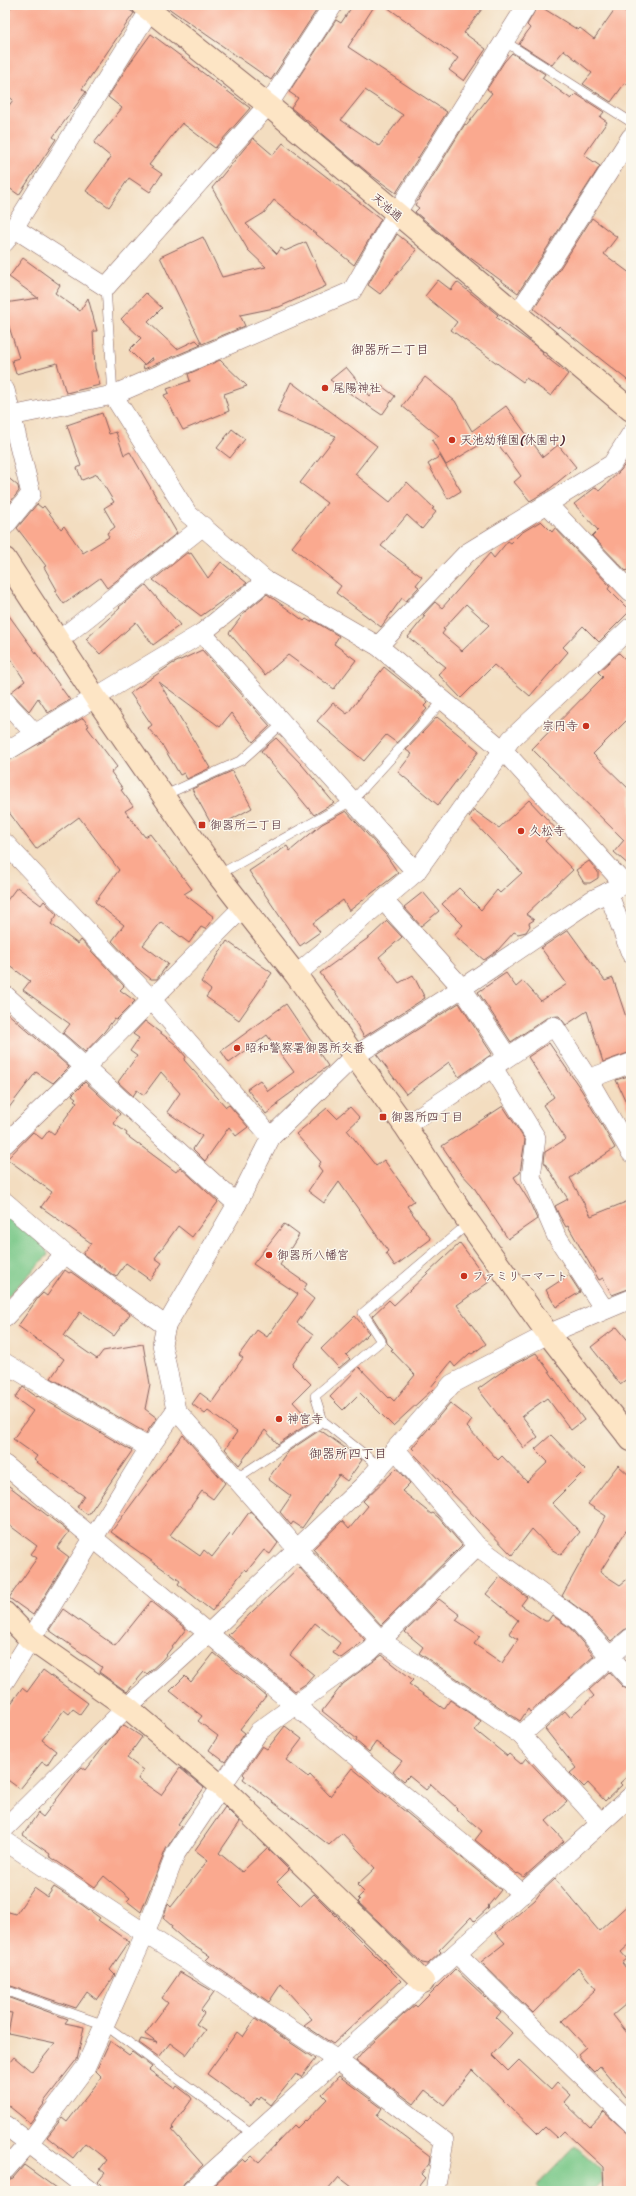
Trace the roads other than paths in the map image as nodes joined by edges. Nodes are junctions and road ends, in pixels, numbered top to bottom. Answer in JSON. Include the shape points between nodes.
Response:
{"nodes":[{"id":1,"x":333,"y":5,"type":"edge"},
{"id":2,"x":527,"y":5,"type":"edge"},
{"id":3,"x":148,"y":7,"type":"edge"},
{"id":4,"x":504,"y":41,"type":"junction"},
{"id":5,"x":268,"y":105,"type":"junction"},
{"id":6,"x":631,"y":122,"type":"edge"},
{"id":7,"x":631,"y":137,"type":"edge"},
{"id":8,"x":396,"y":214,"type":"junction"},
{"id":9,"x":9,"y":235,"type":"edge"},
{"id":10,"x":106,"y":287,"type":"junction"},
{"id":11,"x":517,"y":315,"type":"junction"},
{"id":12,"x":5,"y":390,"type":"edge"},
{"id":13,"x":113,"y":395,"type":"junction"},
{"id":14,"x":631,"y":410,"type":"edge"},
{"id":15,"x":11,"y":416,"type":"junction"},
{"id":16,"x":631,"y":434,"type":"edge"},
{"id":17,"x":548,"y":505,"type":"junction"},
{"id":18,"x":5,"y":526,"type":"edge"},
{"id":19,"x":203,"y":526,"type":"junction"},
{"id":20,"x":5,"y":559,"type":"edge"},
{"id":21,"x":266,"y":581,"type":"junction"},
{"id":22,"x":631,"y":592,"type":"edge"},
{"id":23,"x":202,"y":633,"type":"junction"},
{"id":24,"x":629,"y":634,"type":"edge"},
{"id":25,"x":58,"y":640,"type":"junction"},
{"id":26,"x":378,"y":646,"type":"junction"},
{"id":27,"x":95,"y":697,"type":"junction"},
{"id":28,"x":5,"y":701,"type":"edge"},
{"id":29,"x":442,"y":702,"type":"junction"},
{"id":30,"x":282,"y":724,"type":"junction"},
{"id":31,"x":36,"y":734,"type":"junction"},
{"id":32,"x":503,"y":750,"type":"junction"},
{"id":33,"x":5,"y":752,"type":"edge"},
{"id":34,"x":163,"y":796,"type":"junction"},
{"id":35,"x":353,"y":800,"type":"junction"},
{"id":36,"x":5,"y":843,"type":"edge"},
{"id":37,"x":416,"y":872,"type":"junction"},
{"id":38,"x":218,"y":875,"type":"junction"},
{"id":39,"x":621,"y":885,"type":"edge"},
{"id":40,"x":384,"y":901,"type":"junction"},
{"id":41,"x":243,"y":907,"type":"junction"},
{"id":42,"x":631,"y":954,"type":"edge"},
{"id":43,"x":296,"y":975,"type":"junction"},
{"id":44,"x":462,"y":988,"type":"junction"},
{"id":45,"x":5,"y":995,"type":"edge"},
{"id":46,"x":151,"y":999,"type":"junction"},
{"id":47,"x":354,"y":1057,"type":"junction"},
{"id":48,"x":500,"y":1061,"type":"junction"},
{"id":49,"x":631,"y":1063,"type":"edge"},
{"id":50,"x":86,"y":1066,"type":"junction"},
{"id":51,"x":588,"y":1079,"type":"junction"},
{"id":52,"x":405,"y":1126,"type":"junction"},
{"id":53,"x":9,"y":1132,"type":"edge"},
{"id":54,"x":271,"y":1137,"type":"junction"},
{"id":55,"x":631,"y":1152,"type":"edge"},
{"id":56,"x":5,"y":1202,"type":"edge"},
{"id":57,"x":237,"y":1204,"type":"junction"},
{"id":58,"x":469,"y":1223,"type":"junction"},
{"id":59,"x":65,"y":1254,"type":"junction"},
{"id":60,"x":631,"y":1299,"type":"edge"},
{"id":61,"x":604,"y":1310,"type":"junction"},
{"id":62,"x":5,"y":1317,"type":"edge"},
{"id":63,"x":166,"y":1326,"type":"junction"},
{"id":64,"x":548,"y":1334,"type":"junction"},
{"id":65,"x":5,"y":1363,"type":"edge"},
{"id":66,"x":176,"y":1410,"type":"junction"},
{"id":67,"x":323,"y":1421,"type":"junction"},
{"id":68,"x":631,"y":1440,"type":"edge"},
{"id":69,"x":149,"y":1448,"type":"junction"},
{"id":70,"x":396,"y":1450,"type":"junction"},
{"id":71,"x":5,"y":1466,"type":"edge"},
{"id":72,"x":380,"y":1468,"type":"junction"},
{"id":73,"x":237,"y":1478,"type":"junction"},
{"id":74,"x":93,"y":1538,"type":"junction"},
{"id":75,"x":478,"y":1546,"type":"junction"},
{"id":76,"x":298,"y":1550,"type":"junction"},
{"id":77,"x":5,"y":1613,"type":"edge"},
{"id":78,"x":209,"y":1633,"type":"junction"},
{"id":79,"x":631,"y":1638,"type":"edge"},
{"id":80,"x":30,"y":1639,"type":"junction"},
{"id":81,"x":380,"y":1640,"type":"junction"},
{"id":82,"x":611,"y":1656,"type":"junction"},
{"id":83,"x":631,"y":1680,"type":"edge"},
{"id":84,"x":5,"y":1681,"type":"edge"},
{"id":85,"x":296,"y":1706,"type":"junction"},
{"id":86,"x":127,"y":1707,"type":"junction"},
{"id":87,"x":521,"y":1735,"type":"junction"},
{"id":88,"x":222,"y":1787,"type":"junction"},
{"id":89,"x":628,"y":1805,"type":"edge"},
{"id":90,"x":601,"y":1823,"type":"junction"},
{"id":91,"x":5,"y":1828,"type":"edge"},
{"id":92,"x":5,"y":1841,"type":"edge"},
{"id":93,"x":523,"y":1894,"type":"junction"},
{"id":94,"x":145,"y":1934,"type":"junction"},
{"id":95,"x":457,"y":1954,"type":"junction"},
{"id":96,"x":423,"y":1982,"type":"junction"},
{"id":97,"x":5,"y":1990,"type":"edge"},
{"id":98,"x":105,"y":2025,"type":"junction"},
{"id":99,"x":337,"y":2060,"type":"junction"},
{"id":100,"x":630,"y":2121,"type":"edge"},
{"id":101,"x":5,"y":2125,"type":"edge"},
{"id":102,"x":254,"y":2135,"type":"junction"},
{"id":103,"x":29,"y":2144,"type":"junction"},
{"id":104,"x":5,"y":2170,"type":"edge"},
{"id":105,"x":91,"y":2191,"type":"edge"},
{"id":106,"x":191,"y":2191,"type":"edge"},
{"id":107,"x":435,"y":2191,"type":"edge"}],
"edges":[{"from":1,"to":5,"type":"street"},
{"from":2,"to":4,"type":"street"},
{"from":3,"to":5,"type":"street","name":"天池通"},
{"from":3,"to":9,"type":"street"},
{"from":4,"to":6,"type":"lane"},
{"from":4,"to":8,"type":"street"},
{"from":5,"to":8,"type":"street","name":"天池通"},
{"from":5,"to":10,"type":"street"},
{"from":7,"to":11,"type":"street"},
{"from":8,"to":11,"type":"street","name":"天池通"},
{"from":8,"to":13,"type":"street","via":[[352,291]]},
{"from":9,"to":10,"type":"street"},
{"from":10,"to":13,"type":"lane"},
{"from":11,"to":14,"type":"street","name":"天池通"},
{"from":12,"to":15,"type":"street"},
{"from":13,"to":15,"type":"street"},
{"from":13,"to":19,"type":"street","via":[[188,514]]},
{"from":15,"to":18,"type":"street","via":[[31,494]]},
{"from":16,"to":17,"type":"street","via":[[612,464]]},
{"from":17,"to":22,"type":"street"},
{"from":17,"to":26,"type":"street","via":[[467,553]]},
{"from":19,"to":21,"type":"street"},
{"from":19,"to":25,"type":"street"},
{"from":20,"to":25,"type":"street"},
{"from":21,"to":23,"type":"street"},
{"from":21,"to":26,"type":"street"},
{"from":23,"to":27,"type":"street"},
{"from":23,"to":30,"type":"street"},
{"from":24,"to":32,"type":"street","via":[[511,739]]},
{"from":25,"to":27,"type":"street"},
{"from":26,"to":29,"type":"street"},
{"from":27,"to":31,"type":"street"},
{"from":27,"to":34,"type":"street"},
{"from":28,"to":31,"type":"street"},
{"from":29,"to":32,"type":"street"},
{"from":29,"to":35,"type":"lane"},
{"from":30,"to":34,"type":"lane","via":[[242,760]]},
{"from":30,"to":35,"type":"street"},
{"from":31,"to":33,"type":"street"},
{"from":32,"to":37,"type":"street"},
{"from":32,"to":39,"type":"street"},
{"from":34,"to":38,"type":"street"},
{"from":35,"to":37,"type":"street"},
{"from":35,"to":38,"type":"lane"},
{"from":36,"to":46,"type":"street"},
{"from":37,"to":40,"type":"street"},
{"from":38,"to":41,"type":"street"},
{"from":39,"to":42,"type":"street"},
{"from":39,"to":44,"type":"street","via":[[592,900]]},
{"from":40,"to":43,"type":"street"},
{"from":40,"to":44,"type":"street"},
{"from":41,"to":43,"type":"street"},
{"from":41,"to":46,"type":"street"},
{"from":43,"to":47,"type":"street"},
{"from":44,"to":47,"type":"street"},
{"from":44,"to":48,"type":"street"},
{"from":45,"to":50,"type":"street"},
{"from":46,"to":50,"type":"street"},
{"from":46,"to":54,"type":"street"},
{"from":47,"to":52,"type":"street"},
{"from":47,"to":54,"type":"street"},
{"from":48,"to":51,"type":"street","via":[[554,1026]]},
{"from":48,"to":52,"type":"street"},
{"from":48,"to":61,"type":"street","via":[[536,1138],[531,1177],[556,1235]]},
{"from":49,"to":51,"type":"street"},
{"from":50,"to":53,"type":"street"},
{"from":50,"to":57,"type":"street"},
{"from":51,"to":55,"type":"street"},
{"from":52,"to":58,"type":"street"},
{"from":54,"to":57,"type":"street"},
{"from":56,"to":59,"type":"street"},
{"from":57,"to":63,"type":"street"},
{"from":58,"to":64,"type":"street"},
{"from":58,"to":67,"type":"lane","via":[[363,1313],[381,1341],[315,1396]]},
{"from":59,"to":62,"type":"street"},
{"from":59,"to":63,"type":"street"},
{"from":60,"to":61,"type":"street"},
{"from":61,"to":64,"type":"street"},
{"from":63,"to":66,"type":"street","via":[[162,1344]]},
{"from":64,"to":68,"type":"street"},
{"from":64,"to":70,"type":"street","via":[[452,1384]]},
{"from":65,"to":69,"type":"street"},
{"from":66,"to":69,"type":"street"},
{"from":66,"to":73,"type":"street"},
{"from":67,"to":72,"type":"lane"},
{"from":67,"to":73,"type":"lane"},
{"from":69,"to":74,"type":"street"},
{"from":70,"to":72,"type":"street"},
{"from":70,"to":75,"type":"street"},
{"from":71,"to":74,"type":"street"},
{"from":72,"to":76,"type":"street"},
{"from":73,"to":76,"type":"street"},
{"from":74,"to":78,"type":"street"},
{"from":74,"to":80,"type":"street"},
{"from":75,"to":81,"type":"street"},
{"from":75,"to":82,"type":"street","via":[[577,1620]]},
{"from":76,"to":78,"type":"street"},
{"from":76,"to":81,"type":"street"},
{"from":77,"to":80,"type":"street"},
{"from":78,"to":85,"type":"street"},
{"from":78,"to":86,"type":"street"},
{"from":79,"to":82,"type":"street"},
{"from":80,"to":84,"type":"street"},
{"from":80,"to":86,"type":"street"},
{"from":81,"to":85,"type":"street","via":[[370,1651]]},
{"from":81,"to":87,"type":"street"},
{"from":82,"to":83,"type":"street"},
{"from":82,"to":87,"type":"street"},
{"from":85,"to":88,"type":"street","via":[[259,1731]]},
{"from":85,"to":93,"type":"street"},
{"from":86,"to":88,"type":"street"},
{"from":86,"to":91,"type":"street"},
{"from":87,"to":90,"type":"street"},
{"from":88,"to":94,"type":"street","via":[[176,1853]]},
{"from":88,"to":96,"type":"street"},
{"from":89,"to":90,"type":"street"},
{"from":90,"to":93,"type":"street"},
{"from":92,"to":94,"type":"street"},
{"from":93,"to":95,"type":"street"},
{"from":94,"to":98,"type":"street"},
{"from":94,"to":99,"type":"street"},
{"from":95,"to":96,"type":"street"},
{"from":95,"to":100,"type":"street"},
{"from":96,"to":99,"type":"street"},
{"from":97,"to":98,"type":"lane"},
{"from":98,"to":102,"type":"lane"},
{"from":98,"to":103,"type":"street","via":[[85,2068]]},
{"from":99,"to":102,"type":"street"},
{"from":99,"to":107,"type":"street","via":[[444,2141]]},
{"from":101,"to":103,"type":"street"},
{"from":102,"to":106,"type":"street"},
{"from":103,"to":104,"type":"street"},
{"from":103,"to":105,"type":"street"}]}
